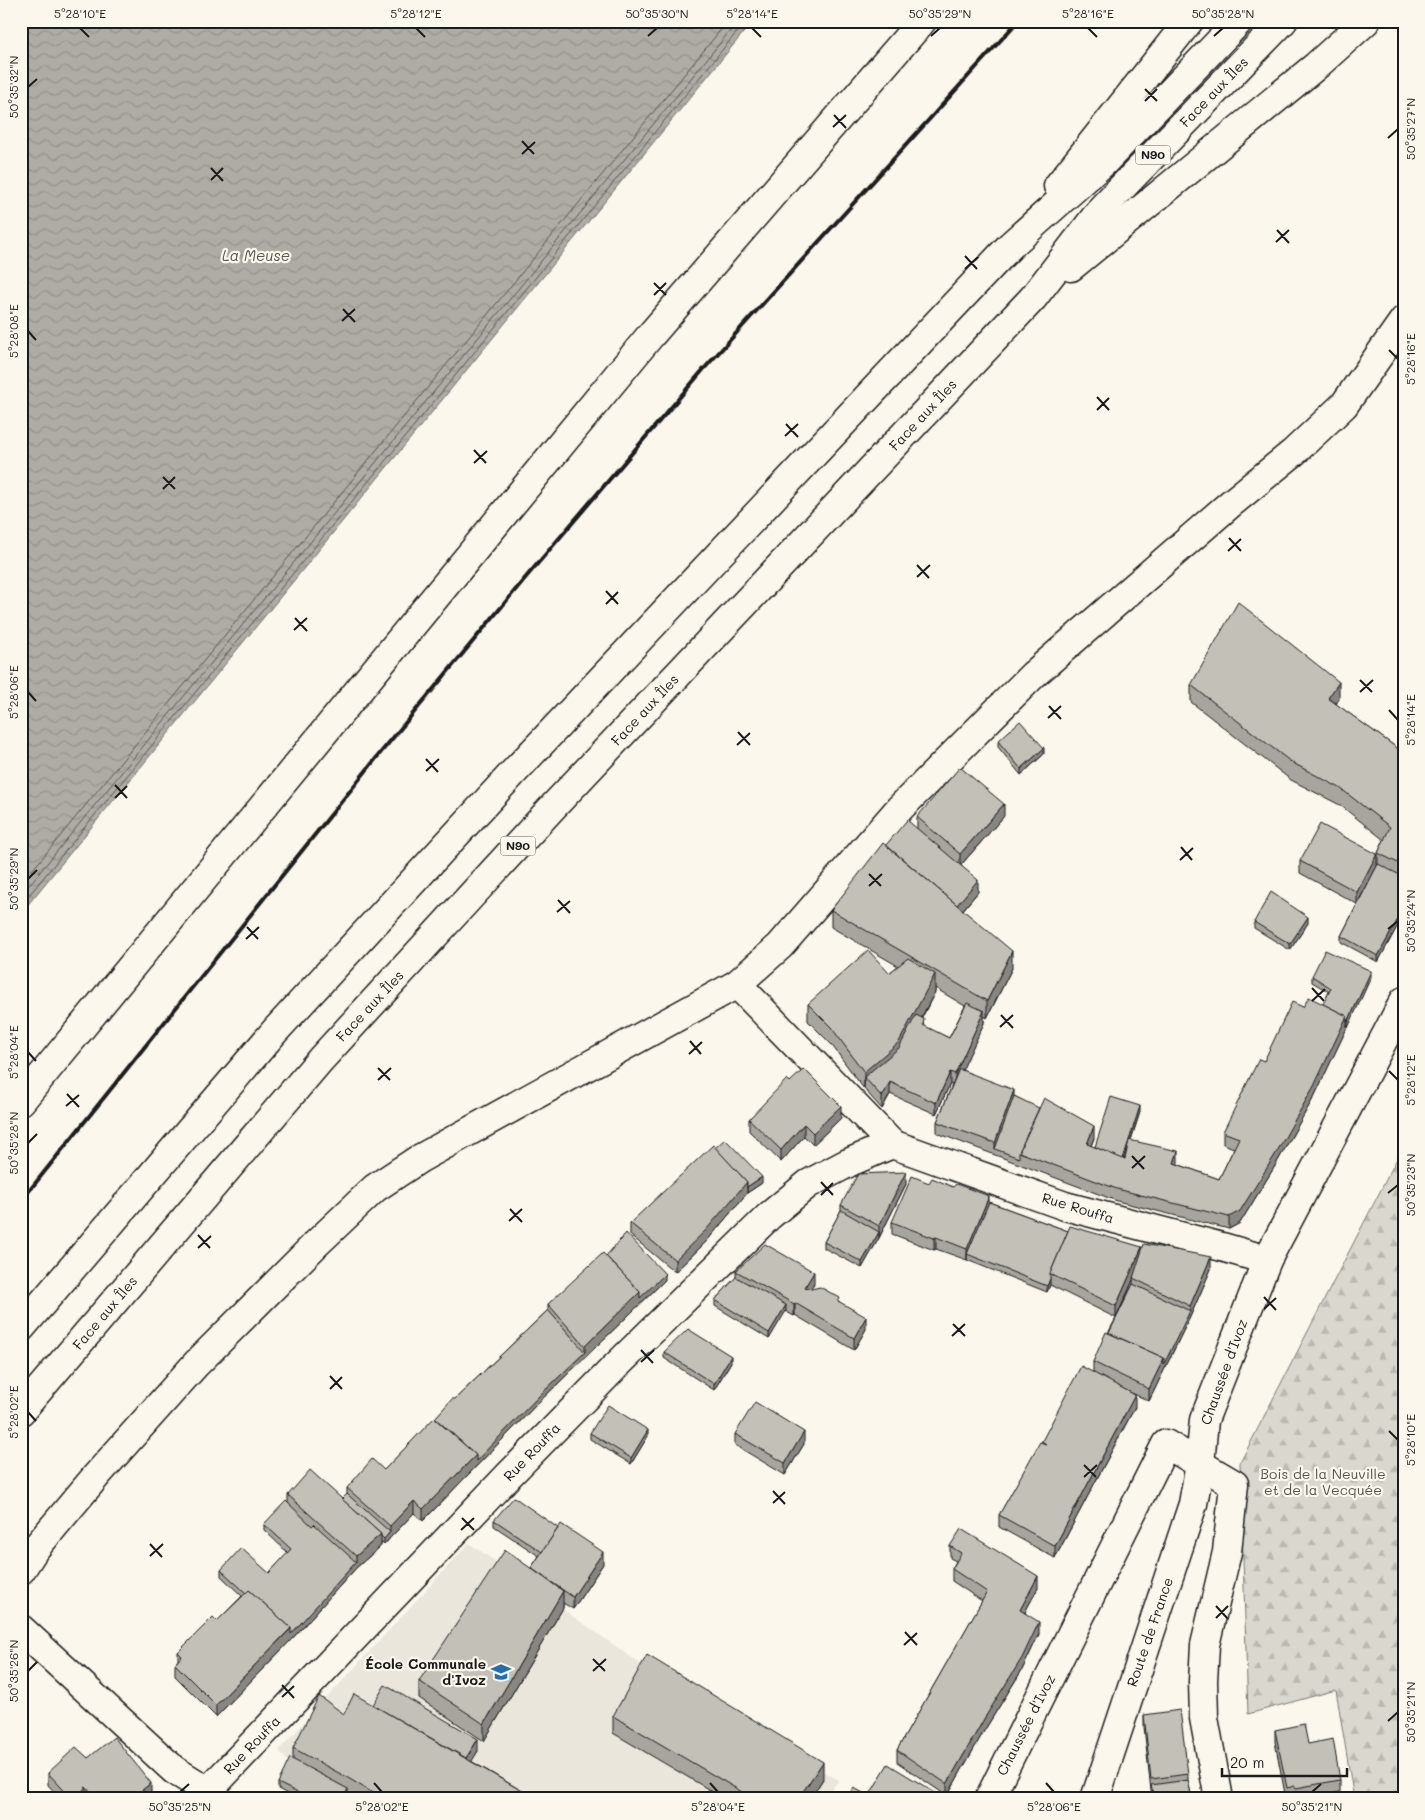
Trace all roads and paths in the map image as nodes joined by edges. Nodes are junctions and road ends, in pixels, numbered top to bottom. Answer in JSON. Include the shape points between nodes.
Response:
{"nodes":[{"id":1,"x":922,"y":21,"type":"edge"},
{"id":2,"x":1189,"y":21,"type":"edge"},
{"id":3,"x":1239,"y":21,"type":"edge"},
{"id":4,"x":1283,"y":21,"type":"edge"},
{"id":5,"x":1366,"y":21,"type":"edge"},
{"id":6,"x":1011,"y":245,"type":"junction"},
{"id":7,"x":1034,"y":298,"type":"junction"},
{"id":8,"x":1404,"y":320,"type":"edge"},
{"id":9,"x":738,"y":984,"type":"junction"},
{"id":10,"x":1404,"y":1001,"type":"edge"},
{"id":11,"x":21,"y":1101,"type":"edge"},
{"id":12,"x":892,"y":1144,"type":"junction"},
{"id":13,"x":1266,"y":1260,"type":"junction"},
{"id":14,"x":21,"y":1328,"type":"edge"},
{"id":15,"x":21,"y":1411,"type":"edge"},
{"id":16,"x":1200,"y":1464,"type":"junction"},
{"id":17,"x":21,"y":1570,"type":"edge"},
{"id":18,"x":21,"y":1629,"type":"edge"},
{"id":19,"x":206,"y":1796,"type":"edge"},
{"id":20,"x":988,"y":1799,"type":"edge"},
{"id":21,"x":1096,"y":1799,"type":"edge"},
{"id":22,"x":1219,"y":1799,"type":"edge"}],
"edges":[{"from":1,"to":11,"type":"main road","via":[[650,336]]},
{"from":2,"to":6,"type":"main road"},
{"from":3,"to":6,"type":"main road","number":"N90","via":[[1104,162]]},
{"from":4,"to":7,"type":"main road","name":"Face aux Îles","number":"N90","via":[[1103,208]]},
{"from":5,"to":7,"type":"main road","via":[[1316,66]]},
{"from":6,"to":14,"type":"main road","number":"N90","via":[[518,767],[275,1032]]},
{"from":7,"to":15,"type":"main road","name":"Face aux Îles","number":"N90","via":[[557,803],[321,1059]]},
{"from":8,"to":9,"type":"main road","via":[[1344,405],[1294,452],[1033,675],[900,808],[780,946]]},
{"from":9,"to":12,"type":"main road","name":"Rue Rouffa"},
{"from":9,"to":17,"type":"main road","via":[[418,1159],[374,1188],[196,1364],[97,1475]]},
{"from":10,"to":13,"type":"main road","name":"Chaussée d'Ivoz"},
{"from":12,"to":13,"type":"main road","name":"Rue Rouffa","via":[[1065,1206]]},
{"from":12,"to":19,"type":"main road","name":"Rue Rouffa","via":[[808,1184],[770,1216],[509,1475]]},
{"from":13,"to":16,"type":"main road","name":"Chaussée d'Ivoz","via":[[1204,1420]]},
{"from":16,"to":20,"type":"main road","name":"Chaussée d'Ivoz","via":[[1166,1444]]},
{"from":16,"to":21,"type":"main road","name":"Route de France","via":[[1193,1504]]},
{"from":16,"to":22,"type":"main road","via":[[1234,1484],[1227,1552],[1205,1645],[1203,1681],[1204,1718]]},
{"from":18,"to":19,"type":"main road"}]}
